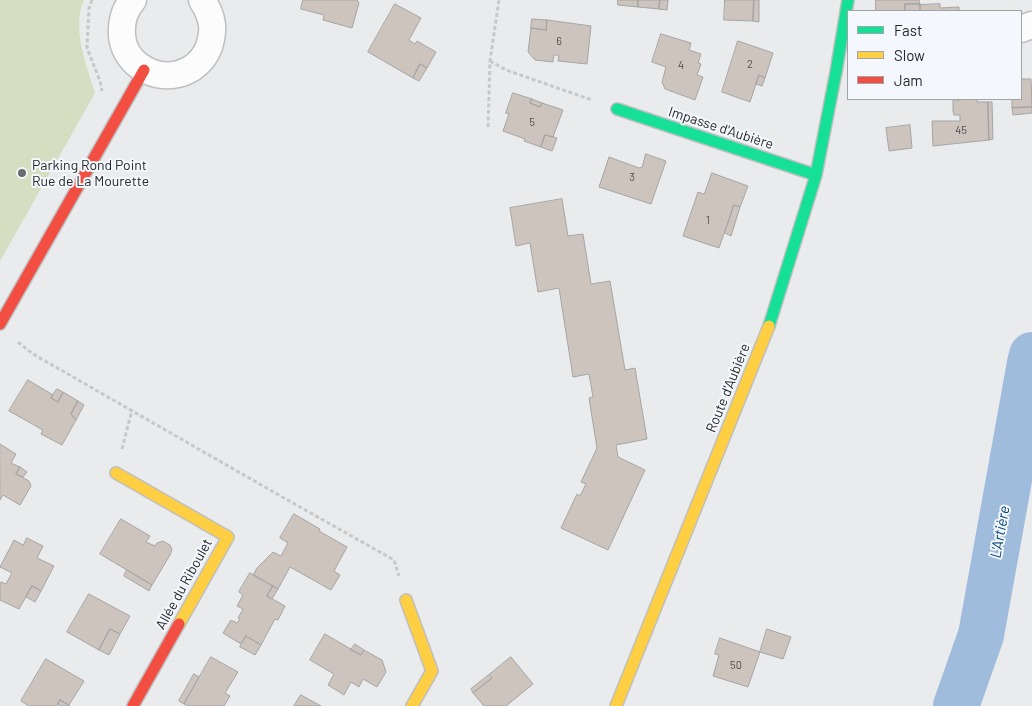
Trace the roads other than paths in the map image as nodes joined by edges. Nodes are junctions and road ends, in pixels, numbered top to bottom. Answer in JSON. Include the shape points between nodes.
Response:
{"nodes":[{"id":1,"x":133,"y":0,"type":"edge"},
{"id":2,"x":202,"y":0,"type":"edge"},
{"id":3,"x":847,"y":12,"type":"edge"},
{"id":4,"x":144,"y":70,"type":"junction"},
{"id":5,"x":842,"y":71,"type":"edge"},
{"id":6,"x":617,"y":109,"type":"road end"},
{"id":7,"x":816,"y":175,"type":"junction"},
{"id":8,"x":0,"y":324,"type":"edge"},
{"id":9,"x":116,"y":473,"type":"road end"},
{"id":10,"x":406,"y":600,"type":"road end"},
{"id":11,"x":133,"y":706,"type":"edge"},
{"id":12,"x":412,"y":706,"type":"edge"},
{"id":13,"x":616,"y":706,"type":"edge"}],
"edges":[{"from":1,"to":4,"type":"street","via":[[121,28],[127,52]]},
{"from":2,"to":4,"type":"street","via":[[212,26],[206,54],[189,70],[179,74],[167,76]]},
{"from":3,"to":5,"type":"street","name":"Route d'Aubière"},
{"from":4,"to":8,"type":"street"},
{"from":5,"to":7,"type":"street","name":"Route d'Aubière"},
{"from":6,"to":7,"type":"street","name":"Impasse d'Aubière"},
{"from":7,"to":13,"type":"street","name":"Route d'Aubière","via":[[773,316]]},
{"from":9,"to":11,"type":"street","name":"Allée du Riboulet","via":[[228,537]]},
{"from":10,"to":12,"type":"street","via":[[432,671]]}]}
